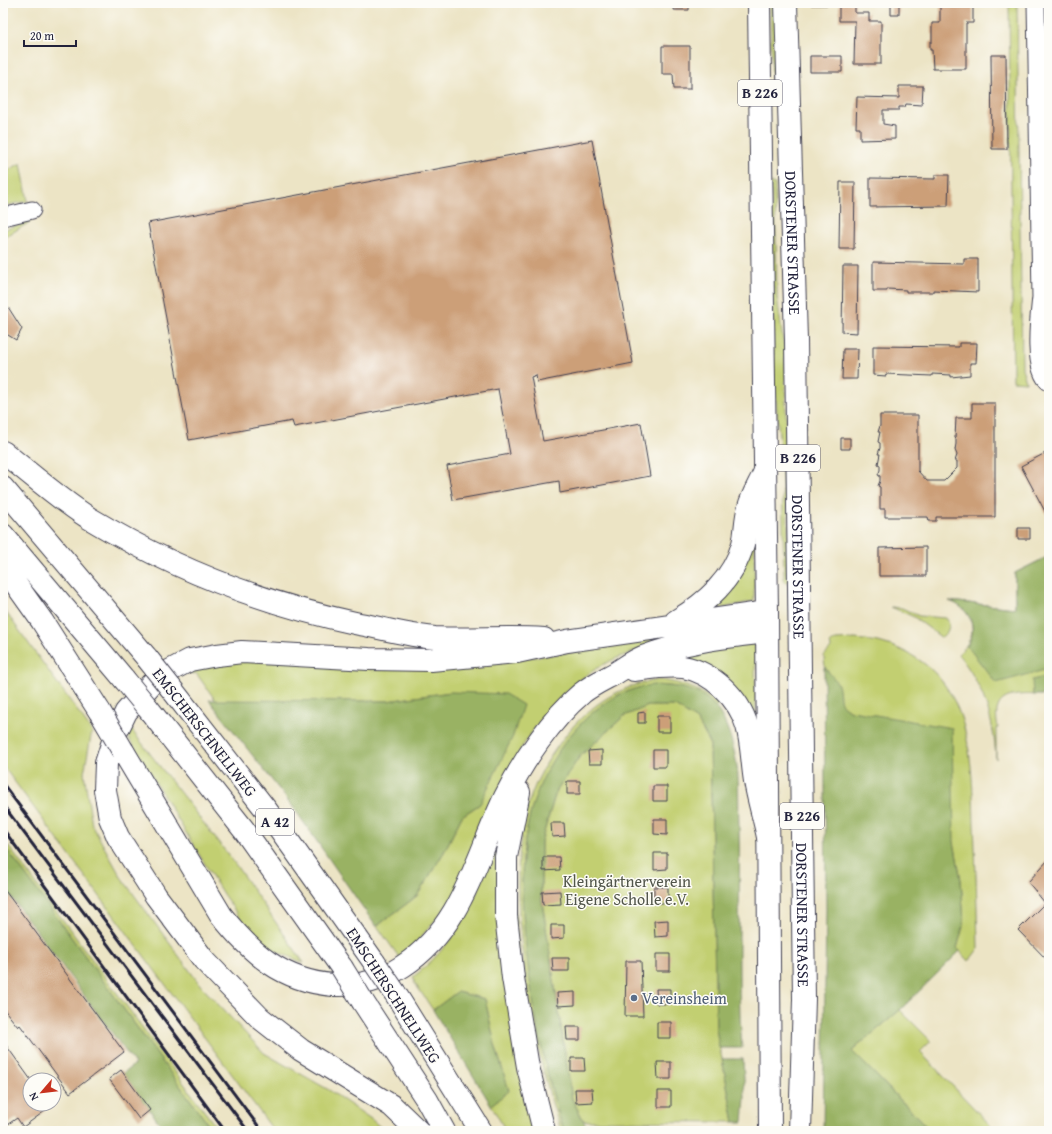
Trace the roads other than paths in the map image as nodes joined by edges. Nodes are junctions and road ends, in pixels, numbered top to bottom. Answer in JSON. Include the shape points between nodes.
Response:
{"nodes":[{"id":1,"x":759,"y":3,"type":"edge"},
{"id":2,"x":786,"y":3,"type":"edge"},
{"id":3,"x":1036,"y":3,"type":"edge"},
{"id":4,"x":32,"y":210,"type":"dead end"},
{"id":5,"x":3,"y":217,"type":"edge"},
{"id":6,"x":1044,"y":238,"type":"edge"},
{"id":7,"x":1045,"y":304,"type":"edge"},
{"id":8,"x":1049,"y":382,"type":"edge"},
{"id":9,"x":3,"y":452,"type":"edge"},
{"id":10,"x":765,"y":471,"type":"junction"},
{"id":11,"x":3,"y":488,"type":"edge"},
{"id":12,"x":3,"y":535,"type":"edge"},
{"id":13,"x":3,"y":566,"type":"edge"},
{"id":14,"x":767,"y":622,"type":"junction"},
{"id":15,"x":800,"y":622,"type":"junction"},
{"id":16,"x":668,"y":626,"type":"junction"},
{"id":17,"x":567,"y":641,"type":"junction"},
{"id":18,"x":615,"y":673,"type":"junction"},
{"id":19,"x":535,"y":748,"type":"junction"},
{"id":20,"x":768,"y":837,"type":"junction"},
{"id":21,"x":418,"y":1131,"type":"edge"},
{"id":22,"x":444,"y":1131,"type":"edge"},
{"id":23,"x":481,"y":1131,"type":"edge"},
{"id":24,"x":544,"y":1131,"type":"edge"},
{"id":25,"x":770,"y":1131,"type":"edge"},
{"id":26,"x":800,"y":1131,"type":"edge"}],
"edges":[{"from":1,"to":10,"type":"main road","name":"DORSTENER STRASSE","number":"B 226"},
{"from":2,"to":15,"type":"main road","name":"DORSTENER STRASSE","number":"B 226","via":[[796,304]]},
{"from":3,"to":6,"type":"street"},
{"from":4,"to":5,"type":"street"},
{"from":6,"to":7,"type":"street"},
{"from":7,"to":8,"type":"street","via":[[1038,333],[1040,367]]},
{"from":9,"to":17,"type":"main road","via":[[88,517],[159,557],[282,606],[435,638],[515,637]]},
{"from":10,"to":14,"type":"main road","name":"DORSTENER STRASSE","number":"B 226"},
{"from":10,"to":16,"type":"main road","via":[[749,507],[743,543],[732,569],[721,586],[706,601]]},
{"from":11,"to":23,"type":"main road","name":"EMSCHERSCHNELLWEG","number":"A 42","bridge":true,"via":[[147,658],[267,811],[395,993]]},
{"from":12,"to":22,"type":"main road","number":"A 42","bridge":true,"via":[[147,707],[244,830],[342,968],[427,1100]]},
{"from":13,"to":19,"type":"main road","bridge":true,"via":[[42,621],[100,712],[221,914],[238,937],[255,953],[273,966],[300,979],[350,986],[367,984],[390,975],[418,956],[436,939],[453,916],[505,797]]},
{"from":14,"to":15,"type":"main road"},
{"from":14,"to":16,"type":"main road"},
{"from":14,"to":18,"type":"main road","via":[[740,635],[641,658]]},
{"from":14,"to":20,"type":"main road","name":"DORSTENER STRASSE","number":"B 226"},
{"from":15,"to":26,"type":"main road","name":"DORSTENER STRASSE","number":"B 226","via":[[804,1000]]},
{"from":16,"to":17,"type":"main road"},
{"from":17,"to":21,"type":"main road","via":[[517,652],[431,660],[242,652],[190,660],[154,681],[126,712],[115,735],[109,756],[105,790],[110,818],[118,838],[156,896],[204,960],[260,1018],[301,1050],[392,1106]]},
{"from":18,"to":19,"type":"main road","via":[[582,693],[555,720]]},
{"from":18,"to":20,"type":"main road","via":[[658,667],[683,668],[707,676],[726,692],[747,726],[755,782]]},
{"from":19,"to":24,"type":"main road","via":[[519,791],[506,858],[506,916],[512,978],[528,1067]]},
{"from":20,"to":25,"type":"main road","name":"DORSTENER STRASSE","number":"B 226"}]}
